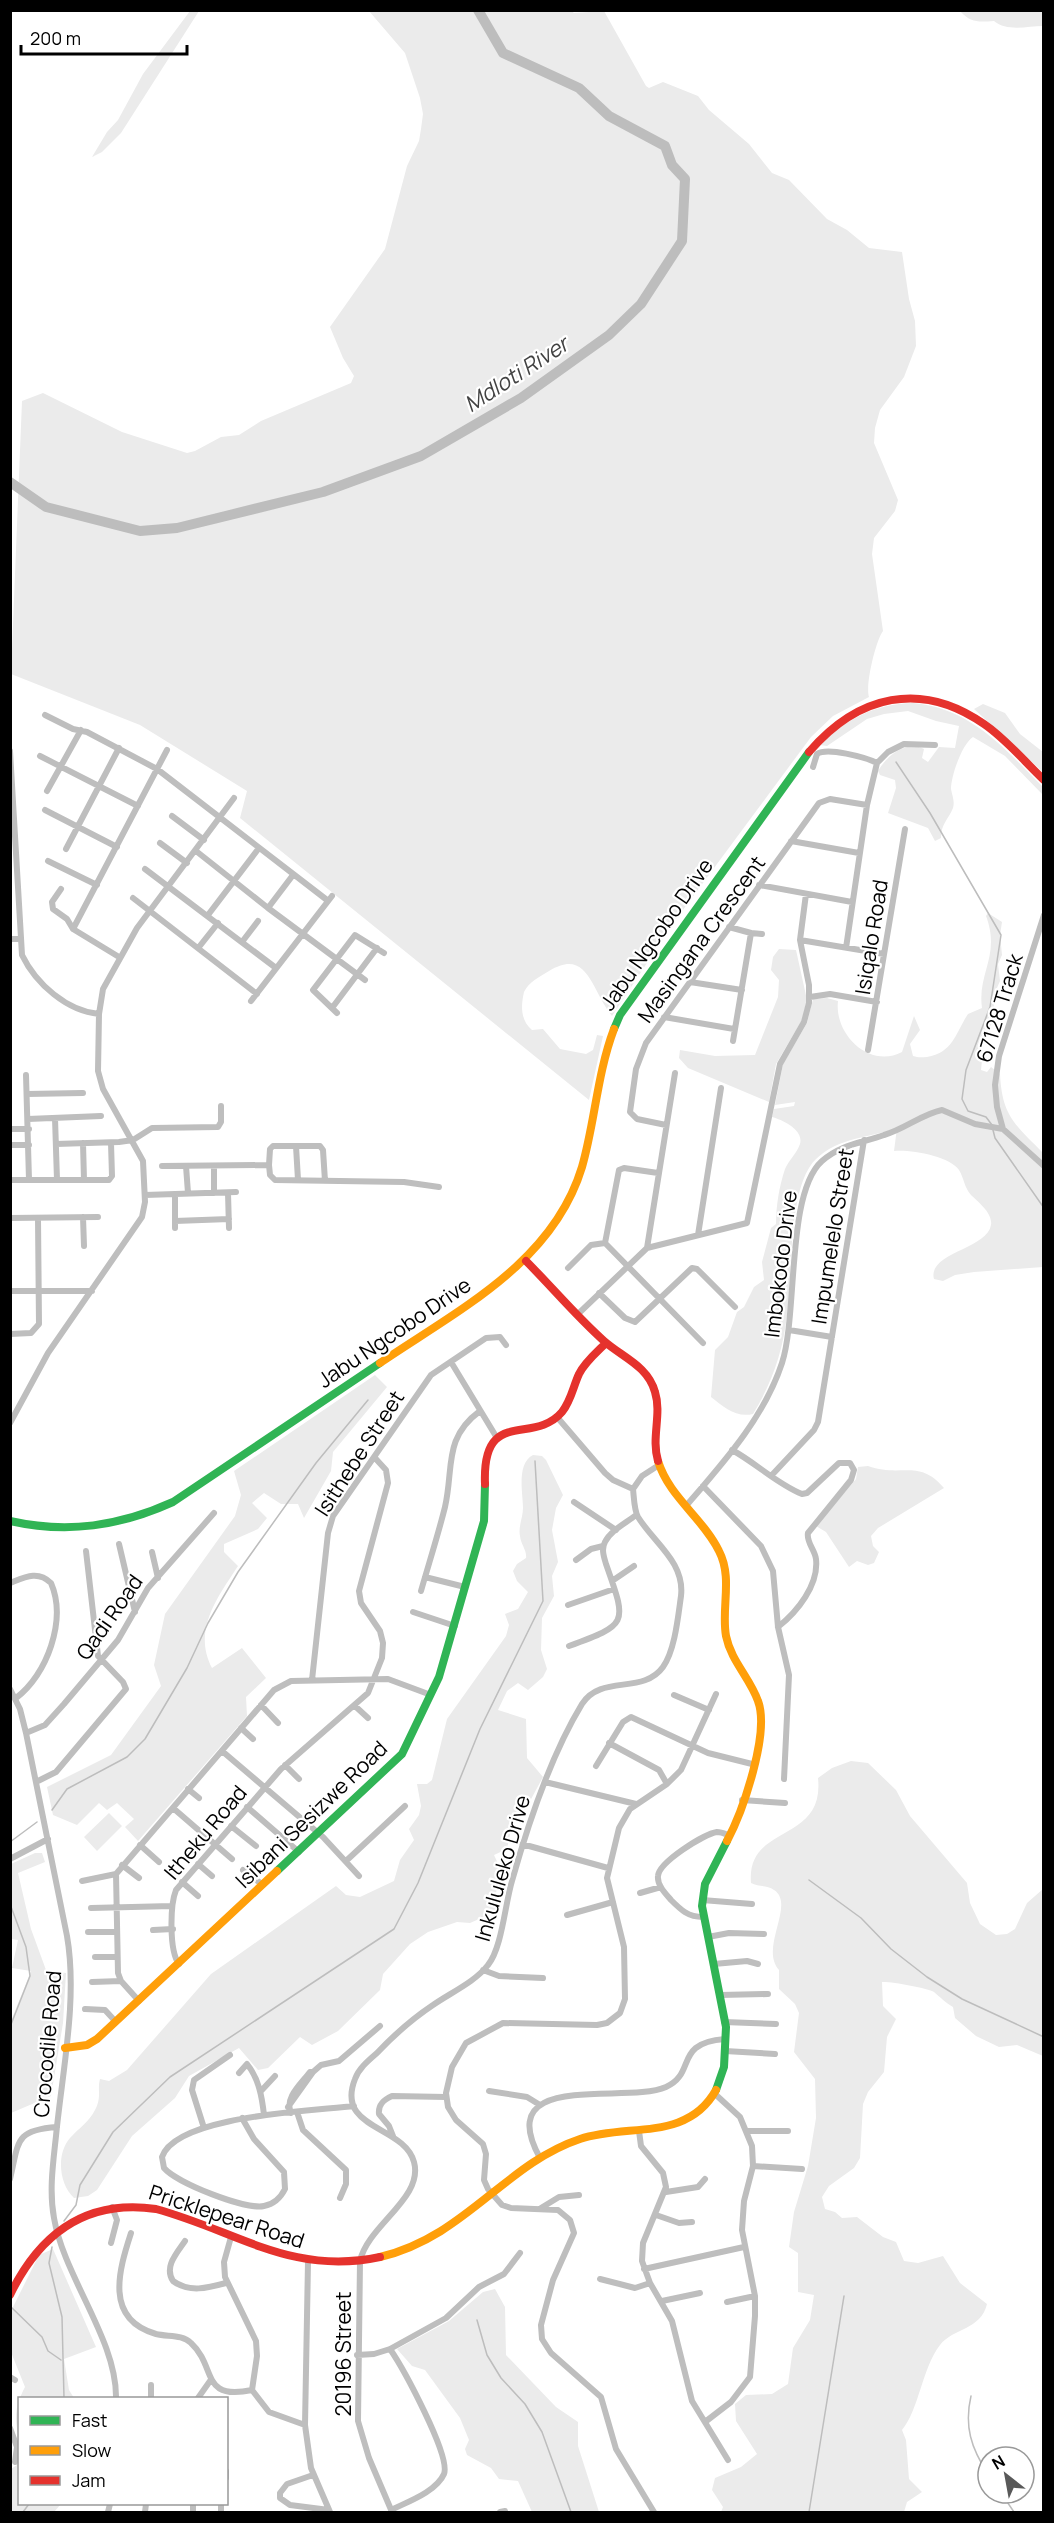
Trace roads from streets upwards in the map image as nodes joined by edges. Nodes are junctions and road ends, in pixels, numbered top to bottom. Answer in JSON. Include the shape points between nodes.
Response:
{"nodes":[{"id":1,"x":45,"y":715,"type":"dead end"},
{"id":2,"x":81,"y":730,"type":"junction"},
{"id":3,"x":935,"y":745,"type":"dead end"},
{"id":4,"x":118,"y":747,"type":"junction"},
{"id":5,"x":167,"y":750,"type":"dead end"},
{"id":6,"x":10,"y":751,"type":"edge"},
{"id":7,"x":40,"y":756,"type":"dead end"},
{"id":8,"x":11,"y":760,"type":"edge"},
{"id":9,"x":877,"y":763,"type":"junction"},
{"id":10,"x":61,"y":767,"type":"junction"},
{"id":11,"x":813,"y":767,"type":"dead end"},
{"id":12,"x":157,"y":768,"type":"junction"},
{"id":13,"x":1044,"y":780,"type":"edge"},
{"id":14,"x":98,"y":786,"type":"junction"},
{"id":15,"x":11,"y":789,"type":"edge"},
{"id":16,"x":47,"y":791,"type":"dead end"},
{"id":17,"x":234,"y":798,"type":"dead end"},
{"id":18,"x":867,"y":805,"type":"junction"},
{"id":19,"x":138,"y":806,"type":"junction"},
{"id":20,"x":45,"y":810,"type":"dead end"},
{"id":21,"x":172,"y":816,"type":"dead end"},
{"id":22,"x":221,"y":817,"type":"junction"},
{"id":23,"x":12,"y":820,"type":"edge"},
{"id":24,"x":78,"y":826,"type":"junction"},
{"id":25,"x":905,"y":829,"type":"dead end"},
{"id":26,"x":204,"y":840,"type":"junction"},
{"id":27,"x":791,"y":841,"type":"junction"},
{"id":28,"x":160,"y":843,"type":"dead end"},
{"id":29,"x":117,"y":846,"type":"junction"},
{"id":30,"x":259,"y":848,"type":"junction"},
{"id":31,"x":66,"y":849,"type":"dead end"},
{"id":32,"x":13,"y":850,"type":"edge"},
{"id":33,"x":196,"y":851,"type":"junction"},
{"id":34,"x":860,"y":853,"type":"junction"},
{"id":35,"x":48,"y":861,"type":"dead end"},
{"id":36,"x":187,"y":862,"type":"junction"},
{"id":37,"x":145,"y":869,"type":"dead end"},
{"id":38,"x":292,"y":875,"type":"junction"},
{"id":39,"x":14,"y":880,"type":"edge"},
{"id":40,"x":233,"y":880,"type":"junction"},
{"id":41,"x":97,"y":885,"type":"junction"},
{"id":42,"x":759,"y":885,"type":"junction"},
{"id":43,"x":170,"y":886,"type":"junction"},
{"id":44,"x":61,"y":889,"type":"dead end"},
{"id":45,"x":806,"y":894,"type":"junction"},
{"id":46,"x":134,"y":898,"type":"dead end"},
{"id":47,"x":852,"y":902,"type":"junction"},
{"id":48,"x":268,"y":908,"type":"junction"},
{"id":49,"x":19,"y":909,"type":"junction"},
{"id":50,"x":150,"y":909,"type":"junction"},
{"id":51,"x":10,"y":910,"type":"edge"},
{"id":52,"x":208,"y":915,"type":"junction"},
{"id":53,"x":1044,"y":915,"type":"edge"},
{"id":54,"x":258,"y":921,"type":"dead end"},
{"id":55,"x":218,"y":923,"type":"junction"},
{"id":56,"x":729,"y":927,"type":"junction"},
{"id":57,"x":73,"y":929,"type":"junction"},
{"id":58,"x":751,"y":933,"type":"junction"},
{"id":59,"x":302,"y":934,"type":"junction"},
{"id":60,"x":762,"y":934,"type":"dead end"},
{"id":61,"x":10,"y":939,"type":"edge"},
{"id":62,"x":20,"y":939,"type":"junction"},
{"id":63,"x":800,"y":940,"type":"junction"},
{"id":64,"x":242,"y":942,"type":"junction"},
{"id":65,"x":199,"y":947,"type":"junction"},
{"id":66,"x":377,"y":948,"type":"junction"},
{"id":67,"x":846,"y":948,"type":"junction"},
{"id":68,"x":384,"y":953,"type":"dead end"},
{"id":69,"x":884,"y":954,"type":"junction"},
{"id":70,"x":119,"y":957,"type":"junction"},
{"id":71,"x":335,"y":958,"type":"junction"},
{"id":72,"x":276,"y":968,"type":"junction"},
{"id":73,"x":357,"y":974,"type":"junction"},
{"id":74,"x":365,"y":980,"type":"dead end"},
{"id":75,"x":690,"y":982,"type":"junction"},
{"id":76,"x":742,"y":990,"type":"junction"},
{"id":77,"x":257,"y":994,"type":"junction"},
{"id":78,"x":810,"y":997,"type":"junction"},
{"id":79,"x":251,"y":1001,"type":"dead end"},
{"id":80,"x":877,"y":1002,"type":"junction"},
{"id":81,"x":99,"y":1014,"type":"junction"},
{"id":82,"x":664,"y":1017,"type":"junction"},
{"id":83,"x":735,"y":1029,"type":"junction"},
{"id":84,"x":733,"y":1041,"type":"dead end"},
{"id":85,"x":868,"y":1050,"type":"dead end"},
{"id":86,"x":675,"y":1074,"type":"dead end"},
{"id":87,"x":27,"y":1075,"type":"dead end"},
{"id":88,"x":721,"y":1089,"type":"dead end"},
{"id":89,"x":83,"y":1093,"type":"dead end"},
{"id":90,"x":27,"y":1094,"type":"junction"},
{"id":91,"x":221,"y":1106,"type":"dead end"},
{"id":92,"x":101,"y":1116,"type":"dead end"},
{"id":93,"x":55,"y":1118,"type":"junction"},
{"id":94,"x":28,"y":1119,"type":"junction"},
{"id":95,"x":666,"y":1125,"type":"junction"},
{"id":96,"x":10,"y":1129,"type":"edge"},
{"id":97,"x":28,"y":1129,"type":"junction"},
{"id":98,"x":1003,"y":1129,"type":"junction"},
{"id":99,"x":132,"y":1140,"type":"junction"},
{"id":100,"x":864,"y":1140,"type":"junction"},
{"id":101,"x":84,"y":1143,"type":"junction"},
{"id":102,"x":111,"y":1143,"type":"junction"},
{"id":103,"x":10,"y":1144,"type":"edge"},
{"id":104,"x":56,"y":1144,"type":"junction"},
{"id":105,"x":29,"y":1145,"type":"junction"},
{"id":106,"x":296,"y":1146,"type":"junction"},
{"id":107,"x":269,"y":1165,"type":"junction"},
{"id":108,"x":162,"y":1166,"type":"dead end"},
{"id":109,"x":186,"y":1166,"type":"junction"},
{"id":110,"x":214,"y":1166,"type":"junction"},
{"id":111,"x":1044,"y":1166,"type":"edge"},
{"id":112,"x":658,"y":1173,"type":"junction"},
{"id":113,"x":10,"y":1180,"type":"edge"},
{"id":114,"x":29,"y":1180,"type":"junction"},
{"id":115,"x":57,"y":1180,"type":"junction"},
{"id":116,"x":84,"y":1180,"type":"junction"},
{"id":117,"x":298,"y":1180,"type":"junction"},
{"id":118,"x":325,"y":1181,"type":"junction"},
{"id":119,"x":439,"y":1187,"type":"dead end"},
{"id":120,"x":237,"y":1192,"type":"dead end"},
{"id":121,"x":188,"y":1193,"type":"junction"},
{"id":122,"x":214,"y":1193,"type":"junction"},
{"id":123,"x":228,"y":1193,"type":"junction"},
{"id":124,"x":175,"y":1194,"type":"junction"},
{"id":125,"x":145,"y":1195,"type":"junction"},
{"id":126,"x":83,"y":1217,"type":"junction"},
{"id":127,"x":98,"y":1217,"type":"dead end"},
{"id":128,"x":10,"y":1218,"type":"edge"},
{"id":129,"x":38,"y":1218,"type":"junction"},
{"id":130,"x":229,"y":1219,"type":"junction"},
{"id":131,"x":229,"y":1227,"type":"dead end"},
{"id":132,"x":698,"y":1235,"type":"junction"},
{"id":133,"x":605,"y":1243,"type":"junction"},
{"id":134,"x":84,"y":1246,"type":"dead end"},
{"id":135,"x":647,"y":1248,"type":"junction"},
{"id":136,"x":526,"y":1261,"type":"junction"},
{"id":137,"x":627,"y":1266,"type":"junction"},
{"id":138,"x":568,"y":1268,"type":"dead end"},
{"id":139,"x":10,"y":1291,"type":"edge"},
{"id":140,"x":39,"y":1291,"type":"junction"},
{"id":141,"x":92,"y":1291,"type":"junction"},
{"id":142,"x":599,"y":1293,"type":"junction"},
{"id":143,"x":659,"y":1299,"type":"junction"},
{"id":144,"x":735,"y":1307,"type":"dead end"},
{"id":145,"x":578,"y":1314,"type":"junction"},
{"id":146,"x":789,"y":1330,"type":"junction"},
{"id":147,"x":10,"y":1334,"type":"edge"},
{"id":148,"x":832,"y":1337,"type":"junction"},
{"id":149,"x":606,"y":1343,"type":"junction"},
{"id":150,"x":703,"y":1343,"type":"dead end"},
{"id":151,"x":506,"y":1345,"type":"dead end"},
{"id":152,"x":451,"y":1362,"type":"junction"},
{"id":153,"x":480,"y":1411,"type":"junction"},
{"id":154,"x":557,"y":1417,"type":"junction"},
{"id":155,"x":10,"y":1423,"type":"edge"},
{"id":156,"x":497,"y":1438,"type":"junction"},
{"id":157,"x":732,"y":1450,"type":"junction"},
{"id":158,"x":375,"y":1458,"type":"junction"},
{"id":159,"x":659,"y":1465,"type":"junction"},
{"id":160,"x":771,"y":1476,"type":"junction"},
{"id":161,"x":703,"y":1486,"type":"junction"},
{"id":162,"x":633,"y":1489,"type":"junction"},
{"id":163,"x":573,"y":1502,"type":"dead end"},
{"id":164,"x":686,"y":1506,"type":"junction"},
{"id":165,"x":214,"y":1513,"type":"dead end"},
{"id":166,"x":636,"y":1515,"type":"junction"},
{"id":167,"x":10,"y":1521,"type":"edge"},
{"id":168,"x":616,"y":1530,"type":"junction"},
{"id":169,"x":119,"y":1544,"type":"dead end"},
{"id":170,"x":603,"y":1546,"type":"junction"},
{"id":171,"x":86,"y":1551,"type":"dead end"},
{"id":172,"x":152,"y":1552,"type":"dead end"},
{"id":173,"x":576,"y":1560,"type":"dead end"},
{"id":174,"x":634,"y":1566,"type":"dead end"},
{"id":175,"x":425,"y":1577,"type":"junction"},
{"id":176,"x":158,"y":1578,"type":"junction"},
{"id":177,"x":612,"y":1581,"type":"junction"},
{"id":178,"x":10,"y":1584,"type":"edge"},
{"id":179,"x":465,"y":1587,"type":"junction"},
{"id":180,"x":614,"y":1588,"type":"junction"},
{"id":181,"x":421,"y":1591,"type":"dead end"},
{"id":182,"x":568,"y":1605,"type":"dead end"},
{"id":183,"x":135,"y":1612,"type":"junction"},
{"id":184,"x":413,"y":1612,"type":"dead end"},
{"id":185,"x":454,"y":1626,"type":"junction"},
{"id":186,"x":778,"y":1627,"type":"junction"},
{"id":187,"x":569,"y":1646,"type":"dead end"},
{"id":188,"x":100,"y":1661,"type":"junction"},
{"id":189,"x":312,"y":1680,"type":"junction"},
{"id":190,"x":374,"y":1680,"type":"junction"},
{"id":191,"x":10,"y":1689,"type":"edge"},
{"id":192,"x":716,"y":1694,"type":"dead end"},
{"id":193,"x":431,"y":1695,"type":"junction"},
{"id":194,"x":674,"y":1695,"type":"dead end"},
{"id":195,"x":16,"y":1698,"type":"junction"},
{"id":196,"x":261,"y":1705,"type":"junction"},
{"id":197,"x":355,"y":1706,"type":"junction"},
{"id":198,"x":709,"y":1710,"type":"junction"},
{"id":199,"x":368,"y":1718,"type":"dead end"},
{"id":200,"x":278,"y":1723,"type":"dead end"},
{"id":201,"x":241,"y":1728,"type":"junction"},
{"id":202,"x":26,"y":1733,"type":"junction"},
{"id":203,"x":253,"y":1738,"type":"dead end"},
{"id":204,"x":609,"y":1743,"type":"junction"},
{"id":205,"x":693,"y":1746,"type":"junction"},
{"id":206,"x":222,"y":1751,"type":"junction"},
{"id":207,"x":752,"y":1764,"type":"junction"},
{"id":208,"x":285,"y":1765,"type":"junction"},
{"id":209,"x":596,"y":1766,"type":"dead end"},
{"id":210,"x":299,"y":1779,"type":"dead end"},
{"id":211,"x":784,"y":1779,"type":"dead end"},
{"id":212,"x":36,"y":1782,"type":"junction"},
{"id":213,"x":545,"y":1782,"type":"junction"},
{"id":214,"x":668,"y":1784,"type":"junction"},
{"id":215,"x":264,"y":1787,"type":"junction"},
{"id":216,"x":188,"y":1789,"type":"junction"},
{"id":217,"x":199,"y":1798,"type":"dead end"},
{"id":218,"x":742,"y":1800,"type":"junction"},
{"id":219,"x":785,"y":1803,"type":"dead end"},
{"id":220,"x":636,"y":1804,"type":"junction"},
{"id":221,"x":405,"y":1806,"type":"dead end"},
{"id":222,"x":247,"y":1807,"type":"junction"},
{"id":223,"x":172,"y":1808,"type":"junction"},
{"id":224,"x":231,"y":1826,"type":"junction"},
{"id":225,"x":318,"y":1834,"type":"junction"},
{"id":226,"x":730,"y":1836,"type":"junction"},
{"id":227,"x":48,"y":1839,"type":"junction"},
{"id":228,"x":522,"y":1844,"type":"junction"},
{"id":229,"x":140,"y":1845,"type":"junction"},
{"id":230,"x":215,"y":1845,"type":"junction"},
{"id":231,"x":256,"y":1846,"type":"dead end"},
{"id":232,"x":299,"y":1852,"type":"junction"},
{"id":233,"x":10,"y":1859,"type":"edge"},
{"id":234,"x":232,"y":1859,"type":"dead end"},
{"id":235,"x":346,"y":1861,"type":"junction"},
{"id":236,"x":159,"y":1862,"type":"dead end"},
{"id":237,"x":198,"y":1864,"type":"junction"},
{"id":238,"x":122,"y":1865,"type":"junction"},
{"id":239,"x":608,"y":1869,"type":"junction"},
{"id":240,"x":243,"y":1870,"type":"dead end"},
{"id":241,"x":116,"y":1874,"type":"junction"},
{"id":242,"x":212,"y":1876,"type":"dead end"},
{"id":243,"x":359,"y":1876,"type":"dead end"},
{"id":244,"x":139,"y":1878,"type":"dead end"},
{"id":245,"x":82,"y":1881,"type":"dead end"},
{"id":246,"x":182,"y":1882,"type":"junction"},
{"id":247,"x":263,"y":1885,"type":"junction"},
{"id":248,"x":661,"y":1887,"type":"junction"},
{"id":249,"x":640,"y":1893,"type":"dead end"},
{"id":250,"x":198,"y":1896,"type":"dead end"},
{"id":251,"x":702,"y":1900,"type":"junction"},
{"id":252,"x":613,"y":1902,"type":"junction"},
{"id":253,"x":752,"y":1904,"type":"dead end"},
{"id":254,"x":115,"y":1906,"type":"junction"},
{"id":255,"x":172,"y":1906,"type":"junction"},
{"id":256,"x":92,"y":1908,"type":"dead end"},
{"id":257,"x":567,"y":1915,"type":"dead end"},
{"id":258,"x":703,"y":1917,"type":"junction"},
{"id":259,"x":173,"y":1929,"type":"junction"},
{"id":260,"x":153,"y":1930,"type":"dead end"},
{"id":261,"x":88,"y":1932,"type":"dead end"},
{"id":262,"x":116,"y":1932,"type":"junction"},
{"id":263,"x":764,"y":1934,"type":"dead end"},
{"id":264,"x":708,"y":1937,"type":"junction"},
{"id":265,"x":95,"y":1957,"type":"dead end"},
{"id":266,"x":117,"y":1957,"type":"junction"},
{"id":267,"x":179,"y":1964,"type":"junction"},
{"id":268,"x":714,"y":1964,"type":"junction"},
{"id":269,"x":758,"y":1964,"type":"dead end"},
{"id":270,"x":483,"y":1970,"type":"junction"},
{"id":271,"x":543,"y":1978,"type":"dead end"},
{"id":272,"x":121,"y":1981,"type":"junction"},
{"id":273,"x":92,"y":1982,"type":"dead end"},
{"id":274,"x":768,"y":1994,"type":"dead end"},
{"id":275,"x":720,"y":1995,"type":"junction"},
{"id":276,"x":139,"y":2001,"type":"junction"},
{"id":277,"x":85,"y":2009,"type":"dead end"},
{"id":278,"x":116,"y":2022,"type":"junction"},
{"id":279,"x":723,"y":2022,"type":"junction"},
{"id":280,"x":776,"y":2024,"type":"dead end"},
{"id":281,"x":380,"y":2026,"type":"dead end"},
{"id":282,"x":724,"y":2039,"type":"junction"},
{"id":283,"x":65,"y":2048,"type":"junction"},
{"id":284,"x":725,"y":2051,"type":"junction"},
{"id":285,"x":775,"y":2054,"type":"dead end"},
{"id":286,"x":230,"y":2055,"type":"dead end"},
{"id":287,"x":239,"y":2073,"type":"dead end"},
{"id":288,"x":275,"y":2076,"type":"dead end"},
{"id":289,"x":261,"y":2091,"type":"junction"},
{"id":290,"x":489,"y":2091,"type":"dead end"},
{"id":291,"x":715,"y":2094,"type":"junction"},
{"id":292,"x":446,"y":2097,"type":"junction"},
{"id":293,"x":540,"y":2104,"type":"junction"},
{"id":294,"x":354,"y":2106,"type":"junction"},
{"id":295,"x":292,"y":2111,"type":"junction"},
{"id":296,"x":264,"y":2115,"type":"junction"},
{"id":297,"x":242,"y":2118,"type":"junction"},
{"id":298,"x":57,"y":2127,"type":"junction"},
{"id":299,"x":204,"y":2128,"type":"junction"},
{"id":300,"x":639,"y":2131,"type":"junction"},
{"id":301,"x":748,"y":2131,"type":"junction"},
{"id":302,"x":788,"y":2131,"type":"dead end"},
{"id":303,"x":393,"y":2137,"type":"junction"},
{"id":304,"x":540,"y":2158,"type":"junction"},
{"id":305,"x":753,"y":2166,"type":"junction"},
{"id":306,"x":802,"y":2169,"type":"dead end"},
{"id":307,"x":10,"y":2179,"type":"edge"},
{"id":308,"x":705,"y":2179,"type":"dead end"},
{"id":309,"x":666,"y":2192,"type":"junction"},
{"id":310,"x":493,"y":2195,"type":"junction"},
{"id":311,"x":579,"y":2195,"type":"dead end"},
{"id":312,"x":340,"y":2198,"type":"dead end"},
{"id":313,"x":112,"y":2207,"type":"junction"},
{"id":314,"x":541,"y":2208,"type":"junction"},
{"id":315,"x":656,"y":2215,"type":"junction"},
{"id":316,"x":692,"y":2222,"type":"dead end"},
{"id":317,"x":57,"y":2233,"type":"junction"},
{"id":318,"x":131,"y":2233,"type":"dead end"},
{"id":319,"x":231,"y":2237,"type":"junction"},
{"id":320,"x":185,"y":2241,"type":"dead end"},
{"id":321,"x":111,"y":2243,"type":"dead end"},
{"id":322,"x":744,"y":2247,"type":"junction"},
{"id":323,"x":520,"y":2253,"type":"dead end"},
{"id":324,"x":360,"y":2261,"type":"junction"},
{"id":325,"x":309,"y":2262,"type":"junction"},
{"id":326,"x":644,"y":2269,"type":"junction"},
{"id":327,"x":600,"y":2279,"type":"dead end"},
{"id":328,"x":226,"y":2283,"type":"junction"},
{"id":329,"x":650,"y":2283,"type":"junction"},
{"id":330,"x":700,"y":2293,"type":"dead end"},
{"id":331,"x":10,"y":2295,"type":"edge"},
{"id":332,"x":755,"y":2296,"type":"junction"},
{"id":333,"x":662,"y":2301,"type":"junction"},
{"id":334,"x":727,"y":2302,"type":"dead end"},
{"id":335,"x":390,"y":2349,"type":"junction"},
{"id":336,"x":357,"y":2355,"type":"junction"},
{"id":337,"x":210,"y":2381,"type":"junction"},
{"id":338,"x":151,"y":2385,"type":"dead end"},
{"id":339,"x":252,"y":2390,"type":"junction"},
{"id":340,"x":116,"y":2397,"type":"edge"},
{"id":341,"x":150,"y":2397,"type":"edge"},
{"id":342,"x":199,"y":2397,"type":"edge"},
{"id":343,"x":705,"y":2422,"type":"junction"},
{"id":344,"x":305,"y":2425,"type":"junction"},
{"id":345,"x":10,"y":2428,"type":"edge"},
{"id":346,"x":728,"y":2460,"type":"dead end"},
{"id":347,"x":15,"y":2462,"type":"dead end"},
{"id":348,"x":313,"y":2475,"type":"junction"},
{"id":349,"x":329,"y":2511,"type":"edge"},
{"id":350,"x":391,"y":2511,"type":"edge"},
{"id":351,"x":654,"y":2512,"type":"edge"}],
"edges":[{"from":1,"to":2,"type":"street"},
{"from":2,"to":4,"type":"street"},
{"from":2,"to":10,"type":"street"},
{"from":3,"to":9,"type":"street","via":[[904,744]]},
{"from":4,"to":12,"type":"street"},
{"from":4,"to":14,"type":"street"},
{"from":5,"to":12,"type":"street"},
{"from":6,"to":8,"type":"street"},
{"from":7,"to":10,"type":"street"},
{"from":8,"to":15,"type":"street"},
{"from":9,"to":11,"type":"street","via":[[823,751],[817,754]]},
{"from":9,"to":18,"type":"street"},
{"from":10,"to":14,"type":"street"},
{"from":10,"to":16,"type":"street"},
{"from":12,"to":19,"type":"street"},
{"from":12,"to":22,"type":"street"},
{"from":13,"to":136,"type":"street","name":"Jabu Ngcobo Drive","via":[[984,723],[925,699],[888,699],[833,724],[798,765],[620,1015],[603,1058],[587,1148],[575,1185],[558,1219]]},
{"from":14,"to":19,"type":"street"},
{"from":14,"to":24,"type":"street"},
{"from":15,"to":23,"type":"street"},
{"from":17,"to":22,"type":"street"},
{"from":18,"to":27,"type":"street","name":"Masingana Crescent","via":[[821,801]]},
{"from":18,"to":34,"type":"street"},
{"from":19,"to":29,"type":"street"},
{"from":20,"to":24,"type":"street"},
{"from":21,"to":26,"type":"street"},
{"from":22,"to":26,"type":"street"},
{"from":22,"to":30,"type":"street"},
{"from":23,"to":32,"type":"street"},
{"from":24,"to":29,"type":"street"},
{"from":24,"to":31,"type":"street"},
{"from":25,"to":69,"type":"street","name":"Isiqalo Road"},
{"from":26,"to":33,"type":"street"},
{"from":27,"to":34,"type":"street"},
{"from":27,"to":42,"type":"street","name":"Masingana Crescent"},
{"from":28,"to":36,"type":"street"},
{"from":29,"to":41,"type":"street"},
{"from":30,"to":38,"type":"street"},
{"from":30,"to":40,"type":"street"},
{"from":32,"to":39,"type":"street"},
{"from":33,"to":36,"type":"street"},
{"from":33,"to":40,"type":"street"},
{"from":34,"to":47,"type":"street"},
{"from":35,"to":41,"type":"street"},
{"from":36,"to":43,"type":"street"},
{"from":37,"to":43,"type":"street"},
{"from":38,"to":48,"type":"street"},
{"from":38,"to":59,"type":"street","via":[[330,898]]},
{"from":39,"to":49,"type":"street"},
{"from":40,"to":48,"type":"street"},
{"from":40,"to":52,"type":"street"},
{"from":41,"to":57,"type":"street"},
{"from":42,"to":45,"type":"street"},
{"from":42,"to":56,"type":"street","name":"Masingana Crescent"},
{"from":43,"to":50,"type":"street"},
{"from":43,"to":52,"type":"street"},
{"from":44,"to":57,"type":"street","via":[[52,907]]},
{"from":45,"to":47,"type":"street"},
{"from":45,"to":63,"type":"street"},
{"from":46,"to":50,"type":"street"},
{"from":47,"to":67,"type":"street"},
{"from":48,"to":59,"type":"street"},
{"from":49,"to":51,"type":"street"},
{"from":49,"to":62,"type":"street"},
{"from":50,"to":65,"type":"street"},
{"from":50,"to":70,"type":"street"},
{"from":52,"to":55,"type":"street"},
{"from":53,"to":98,"type":"street","name":"67128 Track","via":[[996,1069],[996,1098]]},
{"from":54,"to":64,"type":"street"},
{"from":55,"to":64,"type":"street"},
{"from":55,"to":65,"type":"street"},
{"from":56,"to":58,"type":"street"},
{"from":56,"to":75,"type":"street","name":"Masingana Crescent"},
{"from":57,"to":70,"type":"street"},
{"from":58,"to":60,"type":"street"},
{"from":58,"to":76,"type":"street"},
{"from":59,"to":71,"type":"street"},
{"from":59,"to":72,"type":"street"},
{"from":61,"to":62,"type":"street"},
{"from":62,"to":81,"type":"street","via":[[24,960],[44,984],[71,1007]]},
{"from":63,"to":67,"type":"street"},
{"from":63,"to":78,"type":"street"},
{"from":64,"to":72,"type":"street"},
{"from":65,"to":77,"type":"street"},
{"from":66,"to":68,"type":"street"},
{"from":66,"to":71,"type":"street","via":[[353,935]]},
{"from":66,"to":73,"type":"street"},
{"from":67,"to":69,"type":"street"},
{"from":69,"to":80,"type":"street","name":"Isiqalo Road"},
{"from":70,"to":81,"type":"street","via":[[103,988]]},
{"from":71,"to":73,"type":"street"},
{"from":71,"to":73,"type":"street","via":[[312,990],[335,1010]]},
{"from":72,"to":77,"type":"street"},
{"from":73,"to":74,"type":"street"},
{"from":75,"to":76,"type":"street"},
{"from":75,"to":82,"type":"street","name":"Masingana Crescent"},
{"from":76,"to":83,"type":"street"},
{"from":77,"to":79,"type":"street"},
{"from":78,"to":80,"type":"street","via":[[830,994]]},
{"from":78,"to":132,"type":"street","via":[[806,1018],[780,1064],[747,1223]]},
{"from":80,"to":85,"type":"street","name":"Isiqalo Road"},
{"from":81,"to":99,"type":"street","via":[[101,1083]]},
{"from":82,"to":83,"type":"street"},
{"from":82,"to":95,"type":"street","name":"Masingana Crescent","via":[[641,1053],[630,1109],[637,1119]]},
{"from":83,"to":84,"type":"street"},
{"from":86,"to":95,"type":"street"},
{"from":87,"to":90,"type":"street"},
{"from":88,"to":132,"type":"street"},
{"from":89,"to":90,"type":"street"},
{"from":90,"to":94,"type":"street"},
{"from":91,"to":99,"type":"street","via":[[220,1126],[152,1128]]},
{"from":92,"to":93,"type":"street"},
{"from":93,"to":94,"type":"street"},
{"from":93,"to":104,"type":"street"},
{"from":94,"to":97,"type":"street"},
{"from":95,"to":112,"type":"street"},
{"from":96,"to":97,"type":"street"},
{"from":97,"to":105,"type":"street"},
{"from":98,"to":100,"type":"street","name":"Imbokodo Drive","via":[[975,1124],[942,1110]]},
{"from":98,"to":111,"type":"street"},
{"from":99,"to":102,"type":"street"},
{"from":99,"to":125,"type":"street","via":[[143,1161]]},
{"from":100,"to":146,"type":"street","name":"Imbokodo Drive","via":[[830,1154],[809,1177],[798,1233]]},
{"from":100,"to":148,"type":"street","name":"Impumelelo Street"},
{"from":101,"to":102,"type":"street"},
{"from":101,"to":104,"type":"street"},
{"from":101,"to":116,"type":"street"},
{"from":102,"to":116,"type":"street","via":[[111,1178]]},
{"from":103,"to":105,"type":"street"},
{"from":104,"to":115,"type":"street"},
{"from":105,"to":114,"type":"street"},
{"from":106,"to":107,"type":"street","via":[[272,1146]]},
{"from":106,"to":117,"type":"street"},
{"from":106,"to":118,"type":"street","via":[[322,1148]]},
{"from":107,"to":110,"type":"street"},
{"from":107,"to":117,"type":"street","via":[[273,1179]]},
{"from":108,"to":109,"type":"street"},
{"from":109,"to":110,"type":"street"},
{"from":109,"to":121,"type":"street"},
{"from":110,"to":122,"type":"street"},
{"from":112,"to":133,"type":"street","via":[[619,1170]]},
{"from":112,"to":135,"type":"street"},
{"from":113,"to":114,"type":"street"},
{"from":114,"to":115,"type":"street"},
{"from":115,"to":116,"type":"street"},
{"from":117,"to":118,"type":"street"},
{"from":118,"to":119,"type":"street","via":[[404,1182]]},
{"from":120,"to":123,"type":"street"},
{"from":121,"to":122,"type":"street"},
{"from":121,"to":124,"type":"street"},
{"from":122,"to":123,"type":"street"},
{"from":123,"to":130,"type":"street"},
{"from":124,"to":125,"type":"street"},
{"from":124,"to":130,"type":"street","via":[[175,1225]]},
{"from":125,"to":141,"type":"street","via":[[138,1226]]},
{"from":126,"to":127,"type":"street"},
{"from":126,"to":129,"type":"street"},
{"from":126,"to":134,"type":"street"},
{"from":128,"to":129,"type":"street"},
{"from":129,"to":140,"type":"street"},
{"from":130,"to":131,"type":"street"},
{"from":132,"to":135,"type":"street"},
{"from":133,"to":137,"type":"street"},
{"from":133,"to":138,"type":"street","via":[[591,1245]]},
{"from":135,"to":137,"type":"street"},
{"from":136,"to":145,"type":"street","name":"Pricklepear Road"},
{"from":136,"to":167,"type":"street","name":"Jabu Ngcobo Drive","via":[[218,1473],[155,1510],[119,1523],[85,1528]]},
{"from":137,"to":142,"type":"street"},
{"from":137,"to":143,"type":"street"},
{"from":139,"to":140,"type":"street"},
{"from":140,"to":141,"type":"street"},
{"from":140,"to":147,"type":"street","via":[[38,1328],[27,1334]]},
{"from":141,"to":155,"type":"street","via":[[48,1353]]},
{"from":142,"to":143,"type":"street","via":[[632,1322]]},
{"from":142,"to":145,"type":"street"},
{"from":143,"to":144,"type":"street","via":[[692,1268]]},
{"from":143,"to":150,"type":"street"},
{"from":145,"to":149,"type":"street","name":"Pricklepear Road"},
{"from":146,"to":148,"type":"street","name":"Impumelelo Street"},
{"from":146,"to":157,"type":"street","name":"Imbokodo Drive","via":[[774,1385]]},
{"from":148,"to":160,"type":"street","name":"Impumelelo Street","via":[[816,1426]]},
{"from":149,"to":154,"type":"street","via":[[583,1367],[568,1404]]},
{"from":149,"to":159,"type":"street","name":"Pricklepear Road","via":[[643,1372],[653,1385],[658,1401],[654,1434]]},
{"from":151,"to":152,"type":"street","name":"Isithebe Street","via":[[500,1337],[488,1336]]},
{"from":152,"to":153,"type":"street"},
{"from":152,"to":158,"type":"street","name":"Isithebe Street","via":[[427,1380]]},
{"from":153,"to":156,"type":"street"},
{"from":153,"to":175,"type":"street","via":[[468,1420],[452,1448],[446,1504]]},
{"from":154,"to":156,"type":"street"},
{"from":154,"to":162,"type":"street","via":[[605,1473]]},
{"from":156,"to":179,"type":"street","name":"Isibani Sesizwe Road","via":[[486,1456],[486,1512]]},
{"from":157,"to":160,"type":"street"},
{"from":157,"to":161,"type":"street","name":"Imbokodo Drive"},
{"from":158,"to":189,"type":"street","name":"Isithebe Street","via":[[336,1511],[329,1527]]},
{"from":158,"to":190,"type":"street","name":"Itheku Road","via":[[386,1470],[388,1483],[359,1591],[361,1604],[380,1631],[383,1643]]},
{"from":159,"to":162,"type":"street","via":[[642,1476]]},
{"from":159,"to":164,"type":"street","name":"Pricklepear Road"},
{"from":160,"to":186,"type":"street","via":[[805,1494],[839,1463],[850,1463],[855,1472],[808,1533],[816,1560],[813,1582],[807,1595]]},
{"from":161,"to":164,"type":"street","name":"Imbokodo Drive"},
{"from":161,"to":186,"type":"street","via":[[767,1553],[773,1571]]},
{"from":162,"to":166,"type":"street"},
{"from":163,"to":168,"type":"street"},
{"from":164,"to":207,"type":"street","name":"Pricklepear Road","via":[[723,1557],[728,1644],[759,1699],[761,1725]]},
{"from":165,"to":176,"type":"street","name":"Qadi Road"},
{"from":166,"to":168,"type":"street"},
{"from":166,"to":213,"type":"street","name":"Inkululeko Drive","via":[[680,1576],[681,1595],[667,1661],[649,1680],[608,1687],[588,1697]]},
{"from":168,"to":170,"type":"street"},
{"from":169,"to":183,"type":"street"},
{"from":170,"to":173,"type":"street"},
{"from":170,"to":177,"type":"street"},
{"from":171,"to":188,"type":"street"},
{"from":172,"to":176,"type":"street"},
{"from":174,"to":177,"type":"street"},
{"from":175,"to":179,"type":"street"},
{"from":175,"to":181,"type":"street"},
{"from":176,"to":183,"type":"street","name":"Qadi Road"},
{"from":177,"to":180,"type":"street"},
{"from":178,"to":195,"type":"street","via":[[42,1576],[51,1583],[55,1603],[50,1648],[34,1682]]},
{"from":179,"to":185,"type":"street","name":"Isibani Sesizwe Road"},
{"from":180,"to":182,"type":"street"},
{"from":180,"to":187,"type":"street","via":[[621,1612],[616,1625]]},
{"from":183,"to":188,"type":"street","name":"Qadi Road"},
{"from":184,"to":185,"type":"street"},
{"from":185,"to":193,"type":"street","name":"Isibani Sesizwe Road"},
{"from":186,"to":211,"type":"street","via":[[789,1675],[781,1765]]},
{"from":188,"to":202,"type":"street","name":"Qadi Road","via":[[47,1722]]},
{"from":188,"to":212,"type":"street","via":[[123,1683],[124,1692],[56,1772]]},
{"from":189,"to":190,"type":"street"},
{"from":189,"to":196,"type":"street","via":[[284,1683]]},
{"from":190,"to":193,"type":"street","via":[[391,1680]]},
{"from":190,"to":197,"type":"street","name":"Itheku Road"},
{"from":191,"to":195,"type":"street","name":"Crocodile Road"},
{"from":192,"to":198,"type":"street"},
{"from":193,"to":225,"type":"street","name":"Isibani Sesizwe Road","via":[[402,1754]]},
{"from":194,"to":198,"type":"street"},
{"from":195,"to":202,"type":"street","name":"Crocodile Road"},
{"from":196,"to":200,"type":"street"},
{"from":196,"to":201,"type":"street"},
{"from":197,"to":199,"type":"street"},
{"from":197,"to":208,"type":"street","name":"Itheku Road"},
{"from":198,"to":205,"type":"street"},
{"from":201,"to":203,"type":"street"},
{"from":201,"to":206,"type":"street"},
{"from":202,"to":212,"type":"street","name":"Crocodile Road"},
{"from":204,"to":205,"type":"street","via":[[624,1719],[631,1718]]},
{"from":204,"to":209,"type":"street"},
{"from":204,"to":214,"type":"street","via":[[659,1770]]},
{"from":205,"to":207,"type":"street"},
{"from":205,"to":214,"type":"street","via":[[681,1770]]},
{"from":206,"to":215,"type":"street"},
{"from":206,"to":216,"type":"street"},
{"from":207,"to":218,"type":"street","name":"Pricklepear Road"},
{"from":208,"to":210,"type":"street"},
{"from":208,"to":215,"type":"street","name":"Itheku Road"},
{"from":212,"to":227,"type":"street","name":"Crocodile Road"},
{"from":213,"to":220,"type":"street"},
{"from":213,"to":228,"type":"street","name":"Inkululeko Drive"},
{"from":214,"to":220,"type":"street"},
{"from":215,"to":222,"type":"street","name":"Itheku Road"},
{"from":215,"to":225,"type":"street"},
{"from":216,"to":217,"type":"street"},
{"from":216,"to":223,"type":"street"},
{"from":218,"to":219,"type":"street"},
{"from":218,"to":226,"type":"street","name":"Pricklepear Road"},
{"from":220,"to":239,"type":"street","via":[[622,1819]]},
{"from":221,"to":235,"type":"street"},
{"from":222,"to":224,"type":"street","name":"Itheku Road"},
{"from":222,"to":232,"type":"street"},
{"from":223,"to":229,"type":"street"},
{"from":223,"to":230,"type":"street"},
{"from":224,"to":230,"type":"street","name":"Itheku Road"},
{"from":224,"to":231,"type":"street"},
{"from":225,"to":232,"type":"street","name":"Isibani Sesizwe Road"},
{"from":225,"to":235,"type":"street"},
{"from":226,"to":248,"type":"street","via":[[712,1833],[664,1863],[658,1874]]},
{"from":226,"to":251,"type":"street","name":"Pricklepear Road","via":[[708,1874]]},
{"from":227,"to":233,"type":"street"},
{"from":227,"to":283,"type":"street","name":"Crocodile Road","via":[[72,1970]]},
{"from":228,"to":239,"type":"street"},
{"from":228,"to":270,"type":"street","name":"Inkululeko Drive","via":[[497,1950]]},
{"from":229,"to":236,"type":"street"},
{"from":229,"to":238,"type":"street"},
{"from":230,"to":234,"type":"street"},
{"from":230,"to":237,"type":"street","name":"Itheku Road"},
{"from":232,"to":247,"type":"street","name":"Isibani Sesizwe Road"},
{"from":235,"to":243,"type":"street"},
{"from":237,"to":242,"type":"street"},
{"from":237,"to":246,"type":"street","name":"Itheku Road"},
{"from":238,"to":241,"type":"street"},
{"from":238,"to":244,"type":"street"},
{"from":239,"to":252,"type":"street"},
{"from":240,"to":247,"type":"street"},
{"from":241,"to":245,"type":"street"},
{"from":241,"to":254,"type":"street"},
{"from":246,"to":250,"type":"street"},
{"from":246,"to":255,"type":"street","name":"Itheku Road"},
{"from":247,"to":267,"type":"street","name":"Isibani Sesizwe Road"},
{"from":248,"to":249,"type":"street"},
{"from":248,"to":258,"type":"street","via":[[686,1914]]},
{"from":251,"to":253,"type":"street"},
{"from":251,"to":258,"type":"street","name":"Pricklepear Road"},
{"from":252,"to":257,"type":"street"},
{"from":252,"to":292,"type":"street","via":[[625,1958],[625,1999],[620,2013],[597,2025],[507,2022],[491,2028],[458,2052]]},
{"from":254,"to":255,"type":"street"},
{"from":254,"to":256,"type":"street"},
{"from":254,"to":262,"type":"street"},
{"from":255,"to":259,"type":"street","name":"Itheku Road"},
{"from":258,"to":264,"type":"street","name":"Pricklepear Road"},
{"from":259,"to":260,"type":"street"},
{"from":259,"to":267,"type":"street","name":"Itheku Road","via":[[174,1954]]},
{"from":261,"to":262,"type":"street"},
{"from":262,"to":266,"type":"street"},
{"from":263,"to":264,"type":"street"},
{"from":264,"to":268,"type":"street","name":"Pricklepear Road"},
{"from":265,"to":266,"type":"street"},
{"from":266,"to":272,"type":"street"},
{"from":267,"to":276,"type":"street","name":"Isibani Sesizwe Road"},
{"from":268,"to":269,"type":"street"},
{"from":268,"to":275,"type":"street","name":"Pricklepear Road"},
{"from":270,"to":271,"type":"street","via":[[499,1976]]},
{"from":270,"to":294,"type":"street","name":"Inkululeko Drive","via":[[413,2019],[363,2066],[352,2087]]},
{"from":272,"to":273,"type":"street"},
{"from":272,"to":276,"type":"street"},
{"from":274,"to":275,"type":"street"},
{"from":275,"to":279,"type":"street","name":"Pricklepear Road"},
{"from":276,"to":278,"type":"street","name":"Isibani Sesizwe Road"},
{"from":277,"to":278,"type":"street","via":[[105,2010]]},
{"from":278,"to":283,"type":"street","name":"Isibani Sesizwe Road","via":[[92,2043]]},
{"from":279,"to":280,"type":"street"},
{"from":279,"to":282,"type":"street","name":"Pricklepear Road"},
{"from":281,"to":295,"type":"street","via":[[339,2061],[310,2072],[292,2095]]},
{"from":282,"to":284,"type":"street","name":"Pricklepear Road"},
{"from":282,"to":293,"type":"street","via":[[696,2045],[681,2074],[664,2088],[560,2097]]},
{"from":283,"to":298,"type":"street","name":"Crocodile Road"},
{"from":284,"to":285,"type":"street"},
{"from":284,"to":291,"type":"street","name":"Pricklepear Road","via":[[723,2074]]},
{"from":286,"to":299,"type":"street","via":[[194,2080],[192,2090]]},
{"from":287,"to":289,"type":"street","via":[[247,2064]]},
{"from":288,"to":289,"type":"street"},
{"from":289,"to":296,"type":"street"},
{"from":290,"to":293,"type":"street","via":[[527,2097]]},
{"from":291,"to":300,"type":"street","name":"Pricklepear Road","via":[[700,2112],[679,2125]]},
{"from":291,"to":301,"type":"street","via":[[736,2112]]},
{"from":292,"to":303,"type":"street","via":[[392,2096],[384,2100],[379,2114]]},
{"from":292,"to":310,"type":"street","via":[[453,2116],[483,2144],[484,2180]]},
{"from":293,"to":304,"type":"street","via":[[531,2119],[529,2133]]},
{"from":294,"to":295,"type":"street"},
{"from":294,"to":303,"type":"street","via":[[365,2122]]},
{"from":295,"to":296,"type":"street"},
{"from":295,"to":312,"type":"street","via":[[303,2130],[346,2170]]},
{"from":296,"to":297,"type":"street"},
{"from":297,"to":299,"type":"street"},
{"from":297,"to":299,"type":"street","via":[[251,2135],[285,2175],[280,2197],[265,2206],[243,2205],[181,2180],[164,2168],[162,2157],[166,2148]]},
{"from":298,"to":307,"type":"street","via":[[25,2134],[18,2145]]},
{"from":298,"to":317,"type":"street","name":"Crocodile Road","via":[[51,2190]]},
{"from":300,"to":304,"type":"street","name":"Pricklepear Road","via":[[590,2136]]},
{"from":300,"to":309,"type":"street","via":[[641,2146],[663,2173]]},
{"from":301,"to":302,"type":"street"},
{"from":301,"to":305,"type":"street"},
{"from":303,"to":324,"type":"street","via":[[411,2155],[414,2179],[408,2193],[367,2242]]},
{"from":304,"to":310,"type":"street","name":"Pricklepear Road"},
{"from":305,"to":306,"type":"street"},
{"from":305,"to":322,"type":"street","via":[[743,2211]]},
{"from":308,"to":309,"type":"street","via":[[698,2187]]},
{"from":309,"to":315,"type":"street"},
{"from":310,"to":314,"type":"street","via":[[511,2208]]},
{"from":310,"to":324,"type":"street","name":"Pricklepear Road","via":[[429,2240]]},
{"from":311,"to":314,"type":"street","via":[[559,2197]]},
{"from":313,"to":317,"type":"street","name":"Pricklepear Road"},
{"from":313,"to":319,"type":"street","name":"Pricklepear Road","via":[[161,2209]]},
{"from":313,"to":321,"type":"street","via":[[117,2220]]},
{"from":314,"to":351,"type":"street","via":[[562,2212],[574,2233],[553,2280],[541,2325],[542,2339],[550,2353],[601,2397],[616,2449]]},
{"from":315,"to":316,"type":"street","via":[[679,2223]]},
{"from":315,"to":326,"type":"street","via":[[642,2249]]},
{"from":317,"to":331,"type":"street","name":"Pricklepear Road","via":[[34,2250]]},
{"from":317,"to":340,"type":"street","name":"Crocodile Road","via":[[108,2356]]},
{"from":318,"to":337,"type":"street","via":[[118,2282],[126,2313],[148,2331],[189,2341]]},
{"from":319,"to":325,"type":"street","name":"Pricklepear Road","via":[[264,2251]]},
{"from":319,"to":328,"type":"street","via":[[224,2262]]},
{"from":320,"to":328,"type":"street","via":[[171,2264],[172,2282],[199,2289]]},
{"from":322,"to":326,"type":"street"},
{"from":322,"to":332,"type":"street"},
{"from":323,"to":335,"type":"street","via":[[504,2274],[479,2287],[446,2318]]},
{"from":324,"to":325,"type":"street","name":"Pricklepear Road"},
{"from":324,"to":336,"type":"street","name":"20196 Street"},
{"from":325,"to":344,"type":"street"},
{"from":326,"to":329,"type":"street"},
{"from":327,"to":329,"type":"street","via":[[635,2288]]},
{"from":328,"to":339,"type":"street","via":[[256,2341]]},
{"from":329,"to":333,"type":"street"},
{"from":330,"to":333,"type":"street"},
{"from":332,"to":334,"type":"street"},
{"from":332,"to":343,"type":"street","via":[[750,2377],[731,2402]]},
{"from":333,"to":343,"type":"street","via":[[672,2320],[688,2391]]},
{"from":335,"to":336,"type":"street","via":[[374,2355]]},
{"from":335,"to":350,"type":"street","via":[[445,2463],[437,2483]]},
{"from":336,"to":350,"type":"street","name":"20196 Street","via":[[360,2431]]},
{"from":337,"to":339,"type":"street","via":[[229,2392]]},
{"from":337,"to":342,"type":"street"},
{"from":338,"to":341,"type":"street"},
{"from":339,"to":344,"type":"street","via":[[269,2412]]},
{"from":343,"to":346,"type":"street"},
{"from":344,"to":348,"type":"street"},
{"from":345,"to":347,"type":"street","via":[[17,2447]]},
{"from":348,"to":349,"type":"street"},
{"from":348,"to":349,"type":"street","via":[[284,2486],[280,2498],[290,2505]]}]}
